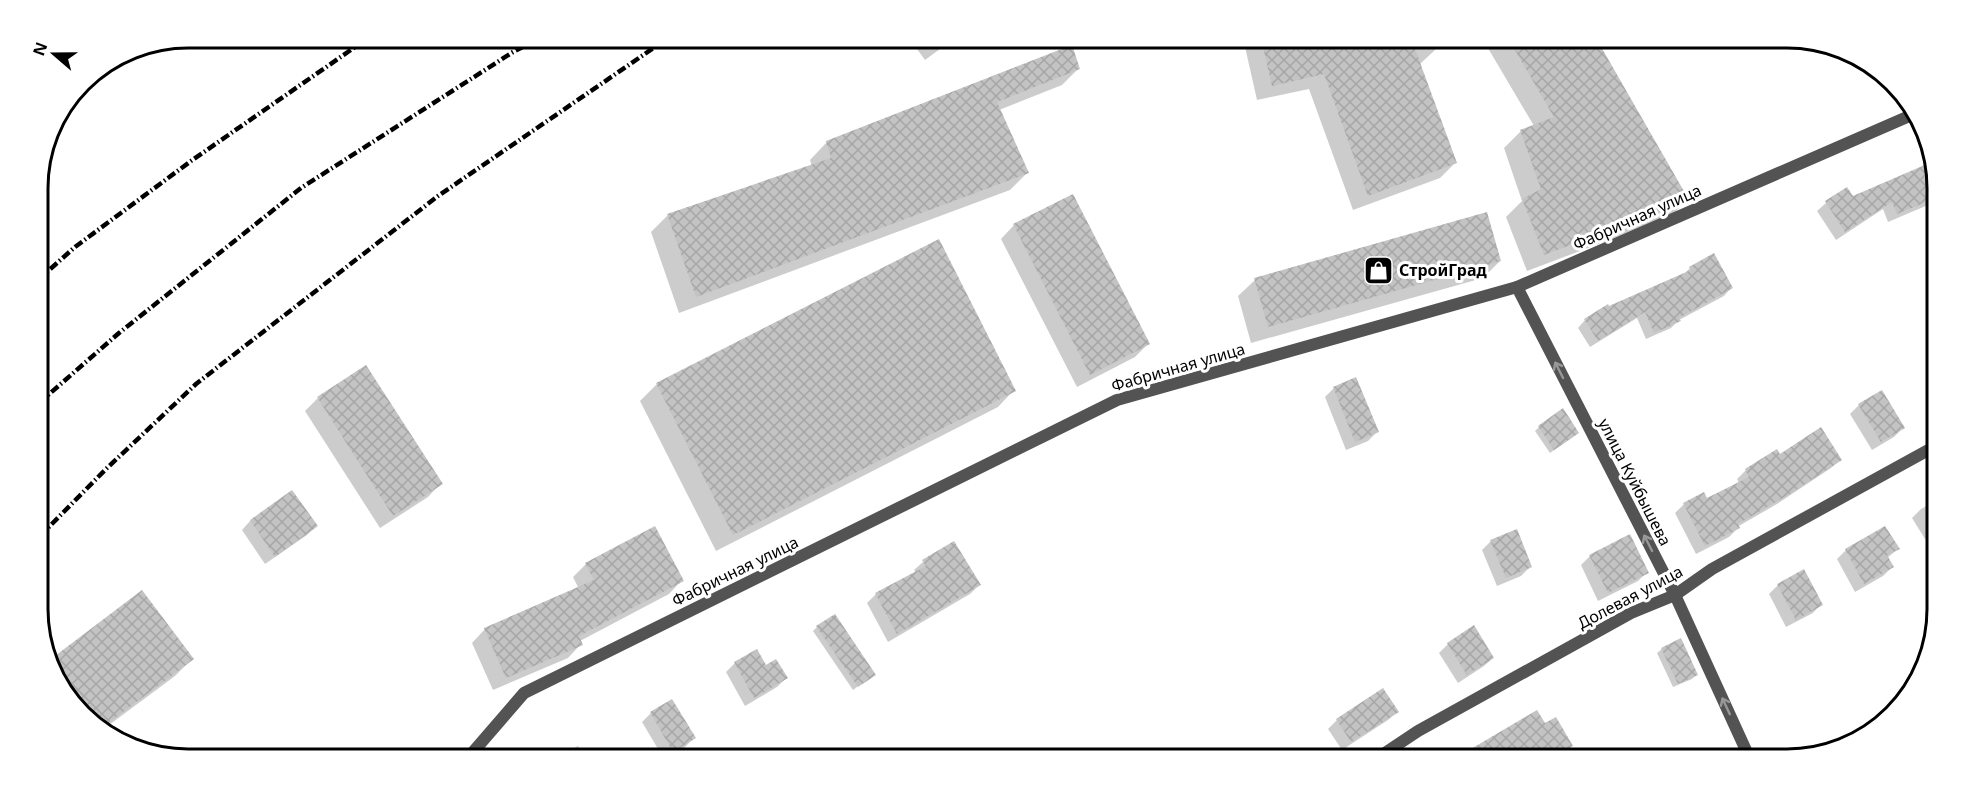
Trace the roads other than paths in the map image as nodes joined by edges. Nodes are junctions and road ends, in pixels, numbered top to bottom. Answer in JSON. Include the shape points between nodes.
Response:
{"nodes":[{"id":1,"x":1907,"y":117,"type":"edge"},
{"id":2,"x":1517,"y":287,"type":"junction"},
{"id":3,"x":1927,"y":451,"type":"edge"},
{"id":4,"x":1675,"y":595,"type":"junction"},
{"id":5,"x":476,"y":749,"type":"edge"},
{"id":6,"x":1391,"y":749,"type":"edge"},
{"id":7,"x":1745,"y":749,"type":"edge"}],
"edges":[{"from":1,"to":2,"type":"street","name":"Фабричная улица"},
{"from":4,"to":2,"type":"street","name":"улица Куйбышева","one_way":true},
{"from":2,"to":5,"type":"street","name":"Фабричная улица","via":[[1116,400],[524,693]]},
{"from":3,"to":4,"type":"street","name":"Долевая улица","via":[[1712,569]]},
{"from":4,"to":6,"type":"street","name":"Долевая улица","via":[[1632,613]]},
{"from":7,"to":4,"type":"street","name":"улица Куйбышева","one_way":true}]}
